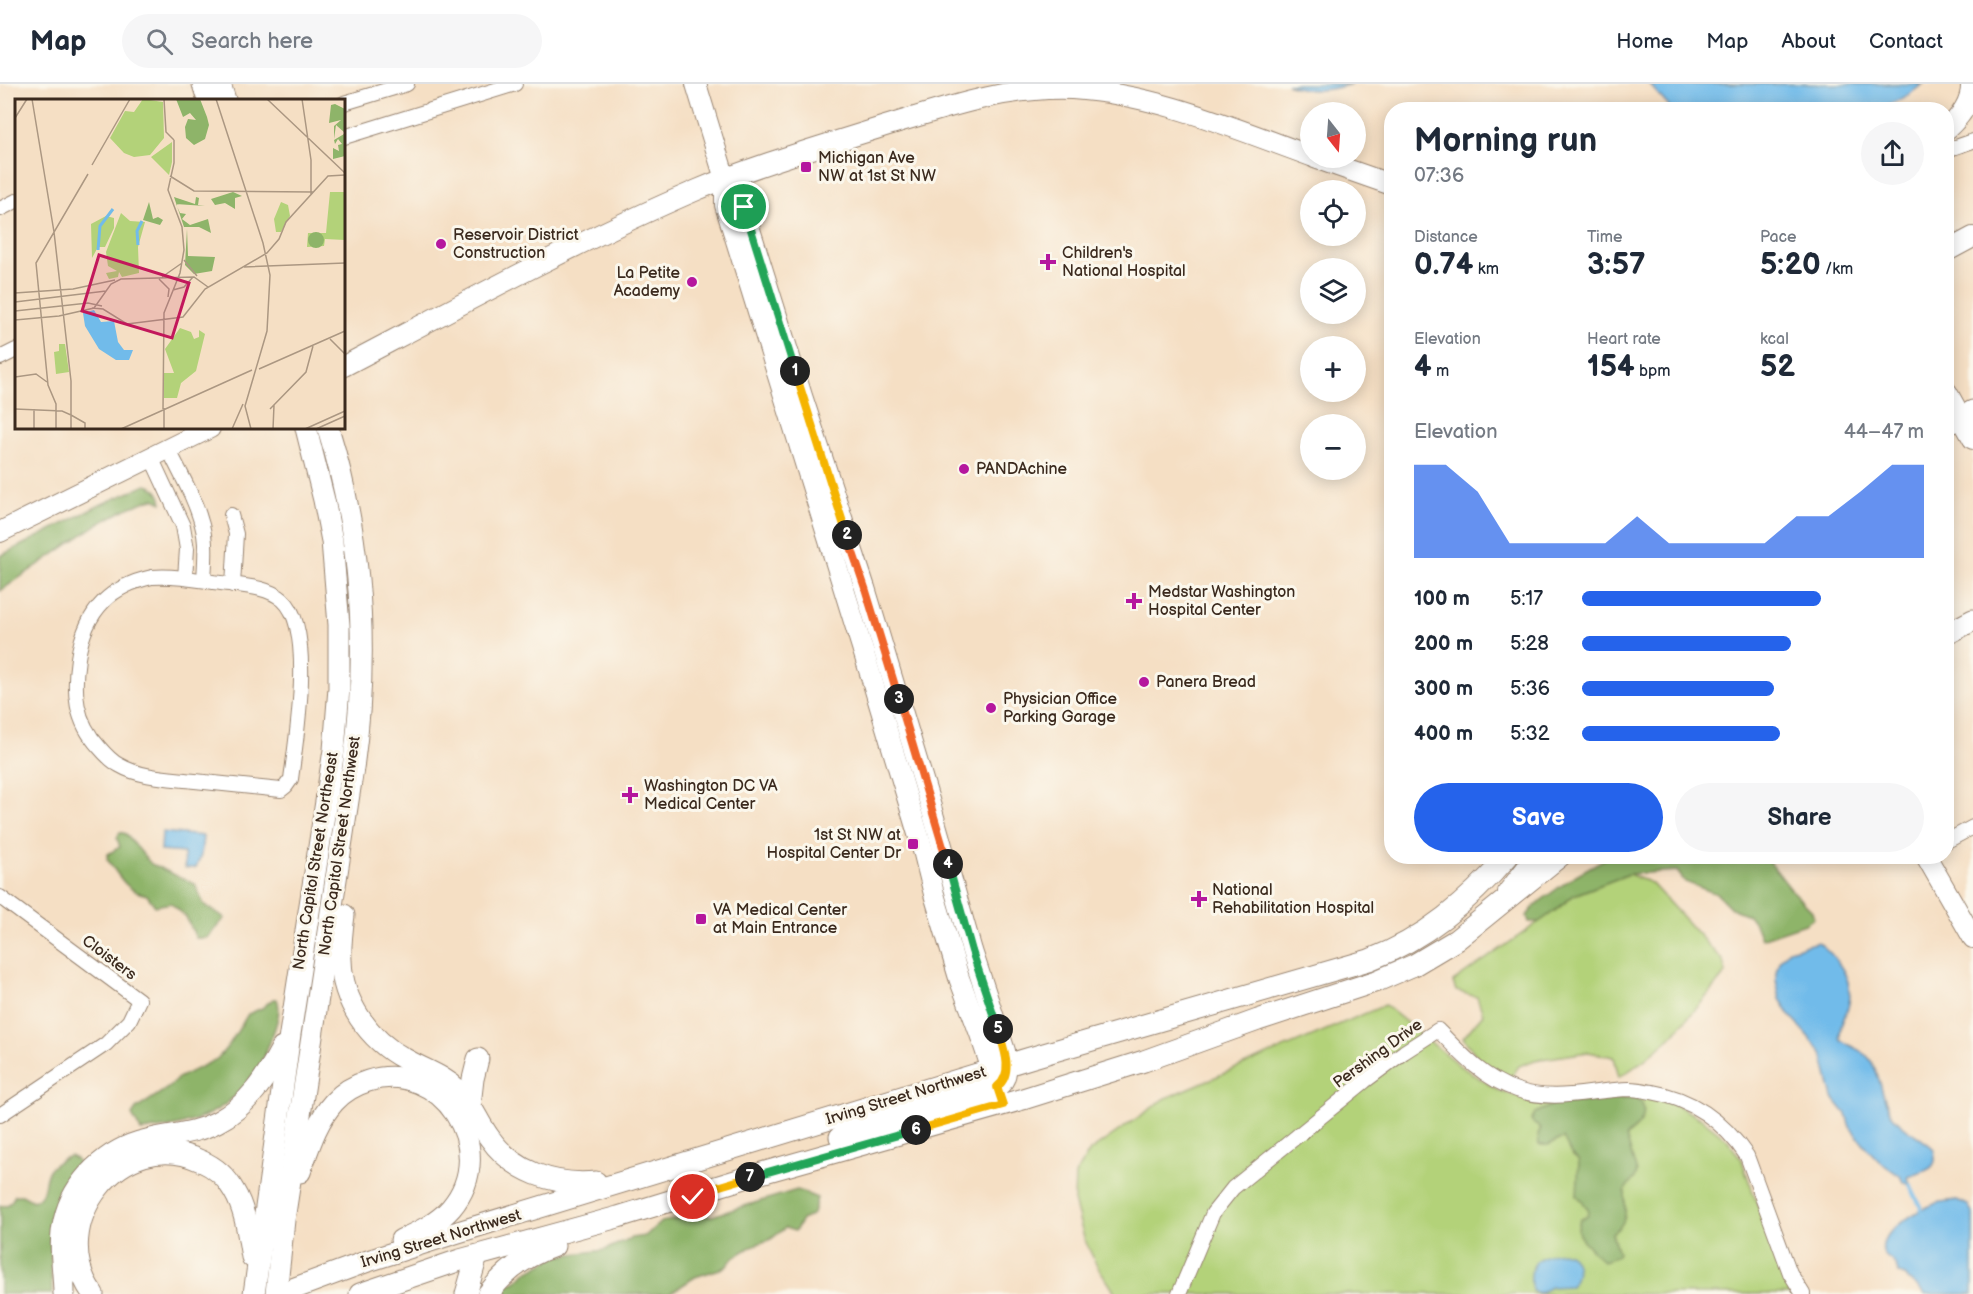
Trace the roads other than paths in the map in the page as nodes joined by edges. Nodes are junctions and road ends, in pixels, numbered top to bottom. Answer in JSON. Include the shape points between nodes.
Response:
{"nodes":[{"id":1,"x":203,"y":84,"type":"edge"},
{"id":2,"x":219,"y":84,"type":"edge"},
{"id":3,"x":515,"y":84,"type":"edge"},
{"id":4,"x":696,"y":84,"type":"edge"},
{"id":5,"x":1963,"y":84,"type":"edge"},
{"id":6,"x":1971,"y":84,"type":"edge"},
{"id":7,"x":401,"y":85,"type":"edge"},
{"id":8,"x":208,"y":99,"type":"edge"},
{"id":9,"x":224,"y":99,"type":"edge"},
{"id":10,"x":1952,"y":102,"type":"edge"},
{"id":11,"x":345,"y":103,"type":"edge"},
{"id":12,"x":1973,"y":111,"type":"edge"},
{"id":13,"x":1954,"y":120,"type":"edge"},
{"id":14,"x":1954,"y":135,"type":"edge"},
{"id":15,"x":345,"y":136,"type":"edge"},
{"id":16,"x":1973,"y":141,"type":"edge"},
{"id":17,"x":1954,"y":148,"type":"edge"},
{"id":18,"x":1300,"y":152,"type":"edge"},
{"id":19,"x":1344,"y":168,"type":"edge"},
{"id":20,"x":725,"y":179,"type":"junction"},
{"id":21,"x":1384,"y":182,"type":"edge"},
{"id":22,"x":15,"y":202,"type":"edge"},
{"id":23,"x":0,"y":209,"type":"edge"},
{"id":24,"x":1973,"y":237,"type":"edge"},
{"id":25,"x":1954,"y":247,"type":"edge"},
{"id":26,"x":15,"y":350,"type":"edge"},
{"id":27,"x":0,"y":358,"type":"edge"},
{"id":28,"x":345,"y":365,"type":"edge"},
{"id":29,"x":1960,"y":418,"type":"edge"},
{"id":30,"x":208,"y":429,"type":"edge"},
{"id":31,"x":306,"y":429,"type":"edge"},
{"id":32,"x":328,"y":429,"type":"edge"},
{"id":33,"x":1973,"y":439,"type":"edge"},
{"id":34,"x":160,"y":452,"type":"junction"},
{"id":35,"x":198,"y":512,"type":"junction"},
{"id":36,"x":231,"y":515,"type":"dead end"},
{"id":37,"x":181,"y":518,"type":"junction"},
{"id":38,"x":0,"y":532,"type":"edge"},
{"id":39,"x":185,"y":578,"type":"junction"},
{"id":40,"x":204,"y":580,"type":"junction"},
{"id":41,"x":233,"y":585,"type":"junction"},
{"id":42,"x":1973,"y":620,"type":"edge"},
{"id":43,"x":1954,"y":630,"type":"edge"},
{"id":44,"x":350,"y":791,"type":"junction"},
{"id":45,"x":1973,"y":827,"type":"edge"},
{"id":46,"x":1954,"y":837,"type":"edge"},
{"id":47,"x":1501,"y":864,"type":"edge"},
{"id":48,"x":1530,"y":864,"type":"edge"},
{"id":49,"x":1550,"y":864,"type":"edge"},
{"id":50,"x":1931,"y":864,"type":"edge"},
{"id":51,"x":0,"y":897,"type":"edge"},
{"id":52,"x":1496,"y":908,"type":"junction"},
{"id":53,"x":1973,"y":938,"type":"edge"},
{"id":54,"x":290,"y":1034,"type":"junction"},
{"id":55,"x":436,"y":1073,"type":"junction"},
{"id":56,"x":999,"y":1082,"type":"junction"},
{"id":57,"x":470,"y":1105,"type":"junction"},
{"id":58,"x":0,"y":1115,"type":"edge"},
{"id":59,"x":638,"y":1178,"type":"junction"},
{"id":60,"x":700,"y":1192,"type":"junction"},
{"id":61,"x":284,"y":1221,"type":"junction"},
{"id":62,"x":485,"y":1253,"type":"junction"},
{"id":63,"x":306,"y":1283,"type":"junction"},
{"id":64,"x":254,"y":1284,"type":"edge"},
{"id":65,"x":64,"y":1294,"type":"edge"},
{"id":66,"x":93,"y":1294,"type":"edge"},
{"id":67,"x":277,"y":1294,"type":"edge"},
{"id":68,"x":360,"y":1294,"type":"edge"},
{"id":69,"x":466,"y":1294,"type":"edge"},
{"id":70,"x":488,"y":1294,"type":"edge"},
{"id":71,"x":1179,"y":1294,"type":"edge"},
{"id":72,"x":1803,"y":1294,"type":"edge"}],
"edges":[{"from":1,"to":8,"type":"main road"},
{"from":2,"to":9,"type":"main road"},
{"from":3,"to":15,"type":"street"},
{"from":4,"to":20,"type":"main road"},
{"from":5,"to":10,"type":"main road"},
{"from":6,"to":13,"type":"main road","via":[[1967,104]]},
{"from":7,"to":11,"type":"street"},
{"from":12,"to":14,"type":"main road"},
{"from":16,"to":17,"type":"street"},
{"from":18,"to":20,"type":"main road","via":[[1151,100],[1090,91],[1040,90],[1000,94],[952,106]]},
{"from":19,"to":21,"type":"main road"},
{"from":20,"to":28,"type":"main road","via":[[620,225]]},
{"from":20,"to":56,"type":"main road","via":[[744,207],[865,588],[1005,1051]]},
{"from":22,"to":23,"type":"street"},
{"from":24,"to":25,"type":"main road"},
{"from":26,"to":27,"type":"street"},
{"from":29,"to":33,"type":"main road"},
{"from":30,"to":34,"type":"main road"},
{"from":31,"to":54,"type":"main road","name":"North Capitol Street Northeast","via":[[332,541],[340,668],[334,750]]},
{"from":32,"to":44,"type":"main road","name":"North Capitol Street Northwest","via":[[350,516],[360,599],[361,683]]},
{"from":34,"to":35,"type":"street"},
{"from":34,"to":37,"type":"street"},
{"from":34,"to":38,"type":"main road"},
{"from":35,"to":37,"type":"street"},
{"from":35,"to":40,"type":"street","via":[[205,546]]},
{"from":36,"to":41,"type":"street","via":[[236,534]]},
{"from":37,"to":39,"type":"street","via":[[187,549]]},
{"from":39,"to":40,"type":"street"},
{"from":39,"to":41,"type":"street","via":[[136,581],[101,604],[83,634],[80,649],[75,693],[81,720],[108,757],[126,769],[281,790],[291,779],[298,728],[302,669],[297,626],[280,598]]},
{"from":40,"to":41,"type":"street"},
{"from":42,"to":43,"type":"main road"},
{"from":44,"to":55,"type":"main road","via":[[351,862],[341,949],[345,988],[358,1015],[375,1036],[397,1055]]},
{"from":44,"to":61,"type":"main road","name":"North Capitol Street Northwest"},
{"from":45,"to":46,"type":"street"},
{"from":47,"to":56,"type":"main road","name":"Irving Street Northwest","via":[[1450,915],[1382,955]]},
{"from":48,"to":52,"type":"main road","name":"Irving Street Northwest"},
{"from":49,"to":52,"type":"main road"},
{"from":50,"to":53,"type":"main road"},
{"from":51,"to":58,"type":"street","name":"Cloisters","via":[[139,1000],[129,1021],[106,1044]]},
{"from":52,"to":56,"type":"main road","name":"Irving Street Northwest","via":[[1443,949],[1389,976],[1144,1061]]},
{"from":54,"to":64,"type":"main road","name":"North Capitol Street Northeast"},
{"from":54,"to":65,"type":"main road","via":[[263,1081],[232,1112],[196,1131],[129,1145],[89,1173],[73,1197],[64,1222]]},
{"from":55,"to":57,"type":"main road","via":[[458,1089]]},
{"from":55,"to":57,"type":"main road","via":[[478,1059]]},
{"from":56,"to":59,"type":"main road","name":"Irving Street Northwest"},
{"from":56,"to":60,"type":"main road","name":"Irving Street Northwest"},
{"from":56,"to":62,"type":"main road","via":[[522,1233]]},
{"from":57,"to":59,"type":"main road","via":[[494,1144],[529,1172],[569,1183]]},
{"from":59,"to":63,"type":"main road","name":"Irving Street Northwest"},
{"from":60,"to":62,"type":"main road","name":"Irving Street Northwest"},
{"from":60,"to":70,"type":"main road","via":[[665,1213],[537,1252],[507,1272]]},
{"from":61,"to":63,"type":"main road","via":[[320,1120],[334,1101],[352,1088],[380,1079],[409,1080],[437,1094],[460,1120],[469,1147],[469,1170],[451,1208],[412,1235],[329,1266]]},
{"from":61,"to":67,"type":"main road","name":"North Capitol Street Northwest"},
{"from":62,"to":68,"type":"main road","name":"Irving Street Northwest"},
{"from":62,"to":69,"type":"main road"},
{"from":63,"to":67,"type":"main road","name":"Irving Street Northwest"},
{"from":64,"to":66,"type":"main road","via":[[243,1212],[228,1182],[194,1158],[162,1153],[117,1169],[87,1204],[77,1245],[80,1270]]},
{"from":71,"to":72,"type":"street","name":"Pershing Drive","via":[[1213,1213],[1233,1188],[1396,1058],[1438,1030],[1476,1068],[1518,1090],[1559,1097],[1631,1089],[1685,1100],[1704,1111],[1736,1139],[1747,1156],[1790,1273]]}]}
